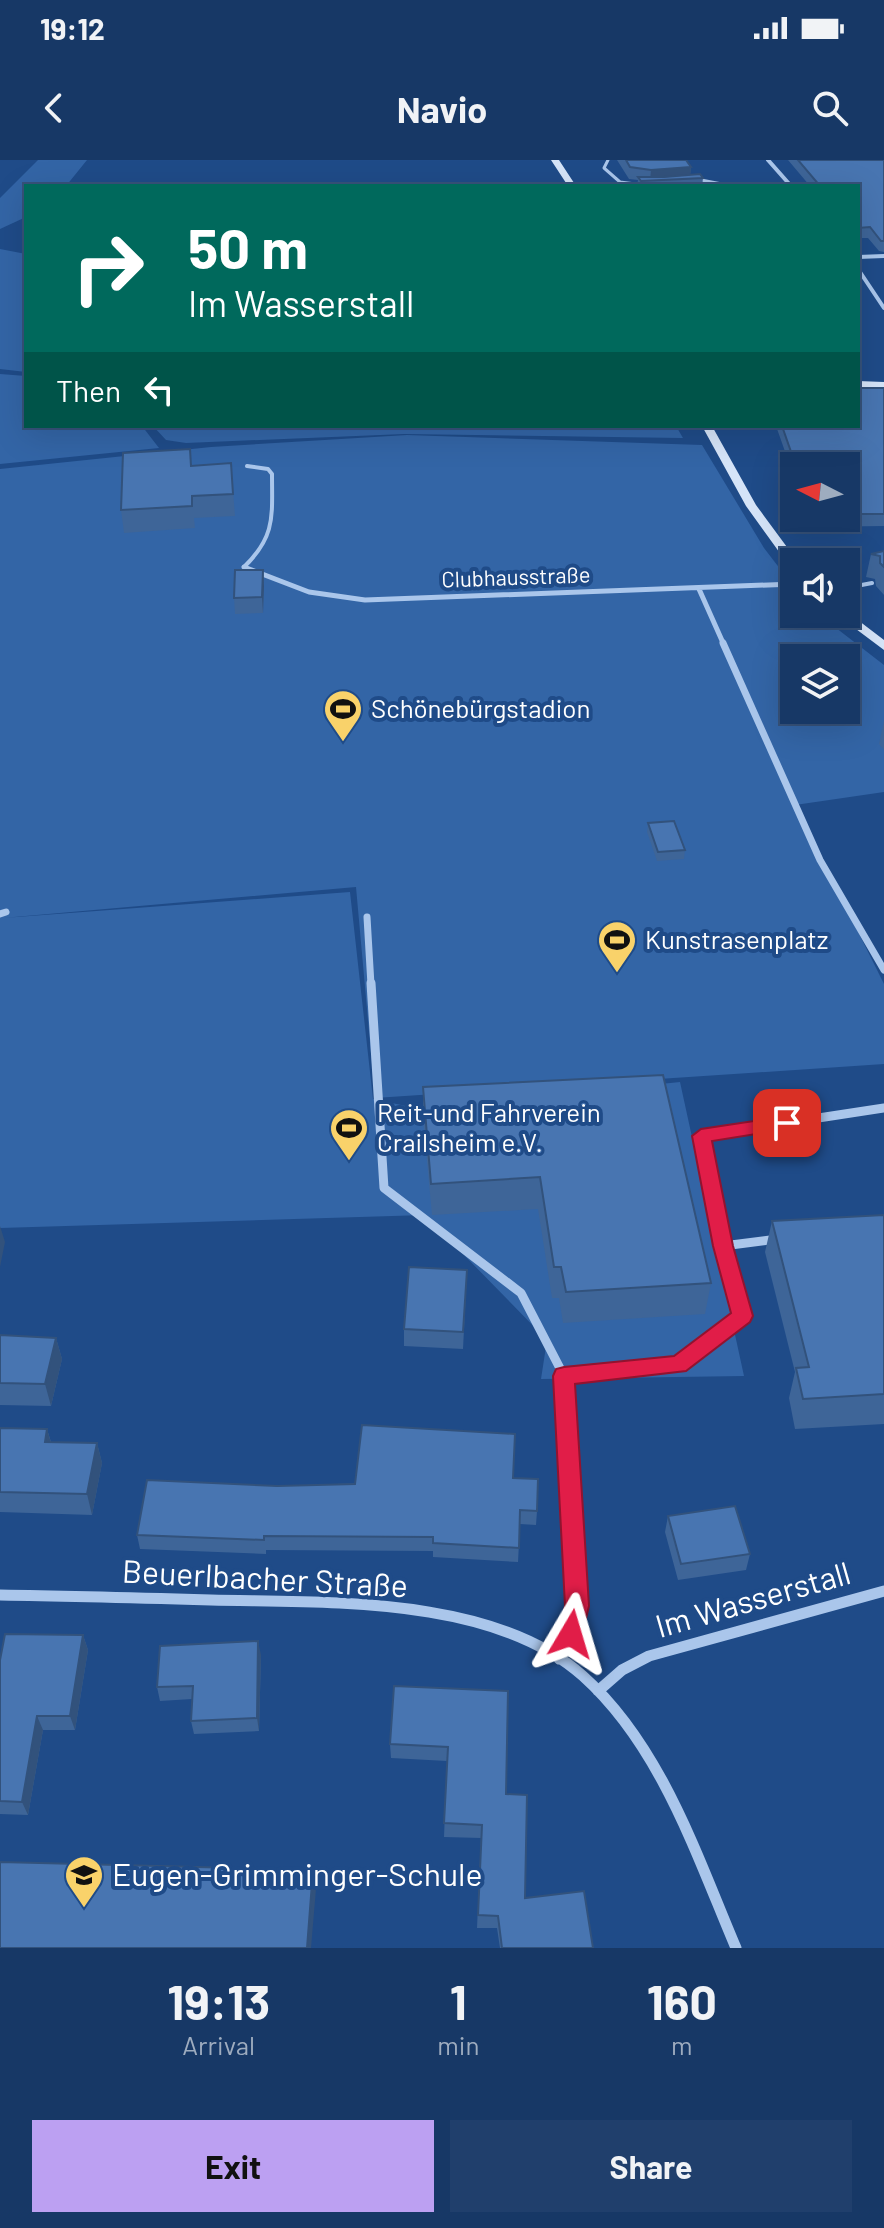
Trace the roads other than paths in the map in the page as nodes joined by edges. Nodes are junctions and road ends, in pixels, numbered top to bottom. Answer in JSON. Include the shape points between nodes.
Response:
{"nodes":[{"id":1,"x":555,"y":160,"type":"edge"},
{"id":2,"x":608,"y":160,"type":"edge"},
{"id":3,"x":768,"y":160,"type":"edge"},
{"id":4,"x":690,"y":175,"type":"edge"},
{"id":5,"x":689,"y":182,"type":"edge"},
{"id":6,"x":702,"y":182,"type":"junction"},
{"id":7,"x":571,"y":184,"type":"edge"},
{"id":8,"x":650,"y":184,"type":"edge"},
{"id":9,"x":718,"y":184,"type":"edge"},
{"id":10,"x":789,"y":184,"type":"edge"},
{"id":11,"x":884,"y":256,"type":"edge"},
{"id":12,"x":860,"y":257,"type":"edge"},
{"id":13,"x":860,"y":272,"type":"edge"},
{"id":14,"x":884,"y":308,"type":"edge"},
{"id":15,"x":860,"y":384,"type":"edge"},
{"id":16,"x":884,"y":385,"type":"edge"},
{"id":17,"x":708,"y":428,"type":"edge"},
{"id":18,"x":247,"y":466,"type":"dead end"},
{"id":19,"x":782,"y":548,"type":"edge"},
{"id":20,"x":244,"y":567,"type":"joint"},
{"id":21,"x":872,"y":583,"type":"dead end"},
{"id":22,"x":780,"y":585,"type":"edge"},
{"id":23,"x":860,"y":585,"type":"edge"},
{"id":24,"x":699,"y":589,"type":"junction"},
{"id":25,"x":860,"y":628,"type":"edge"},
{"id":26,"x":884,"y":646,"type":"edge"},
{"id":27,"x":367,"y":917,"type":"dead end"},
{"id":28,"x":884,"y":970,"type":"edge"},
{"id":29,"x":884,"y":1108,"type":"edge"},
{"id":30,"x":796,"y":1237,"type":"edge"},
{"id":31,"x":723,"y":1246,"type":"junction"},
{"id":32,"x":564,"y":1376,"type":"junction"},
{"id":33,"x":884,"y":1591,"type":"edge"},
{"id":34,"x":0,"y":1595,"type":"edge"},
{"id":35,"x":559,"y":1659,"type":"junction"},
{"id":36,"x":598,"y":1691,"type":"junction"},
{"id":37,"x":736,"y":1948,"type":"edge"}],
"edges":[{"from":1,"to":7,"type":"main road"},
{"from":2,"to":8,"type":"lane","via":[[604,168],[615,182]]},
{"from":3,"to":10,"type":"street"},
{"from":4,"to":6,"type":"lane"},
{"from":5,"to":6,"type":"lane"},
{"from":6,"to":9,"type":"lane"},
{"from":11,"to":12,"type":"street"},
{"from":13,"to":14,"type":"street"},
{"from":15,"to":16,"type":"main road"},
{"from":17,"to":19,"type":"main road","via":[[751,506]]},
{"from":18,"to":20,"type":"lane","via":[[272,474],[270,537],[266,548]]},
{"from":20,"to":24,"type":"street","name":"Clubhausstraße","via":[[309,592],[365,600]]},
{"from":21,"to":23,"type":"lane"},
{"from":22,"to":24,"type":"street","name":"Clubhausstraße"},
{"from":24,"to":28,"type":"street","via":[[820,860]]},
{"from":25,"to":26,"type":"main road"},
{"from":27,"to":32,"type":"street","via":[[384,1188],[521,1293]]},
{"from":29,"to":31,"type":"street","via":[[701,1136]]},
{"from":30,"to":31,"type":"street"},
{"from":31,"to":32,"type":"street","via":[[743,1316],[679,1365]]},
{"from":32,"to":35,"type":"street","via":[[577,1606]]},
{"from":33,"to":36,"type":"street","name":"Im Wasserstall","via":[[649,1656]]},
{"from":34,"to":35,"type":"street","name":"Beuerlbacher Straße","via":[[342,1604],[408,1611],[475,1624]]},
{"from":35,"to":36,"type":"street","name":"Beuerlbacher Straße"},
{"from":36,"to":37,"type":"street","name":"Beuerlbacher Straße","via":[[640,1746],[674,1809]]}]}
